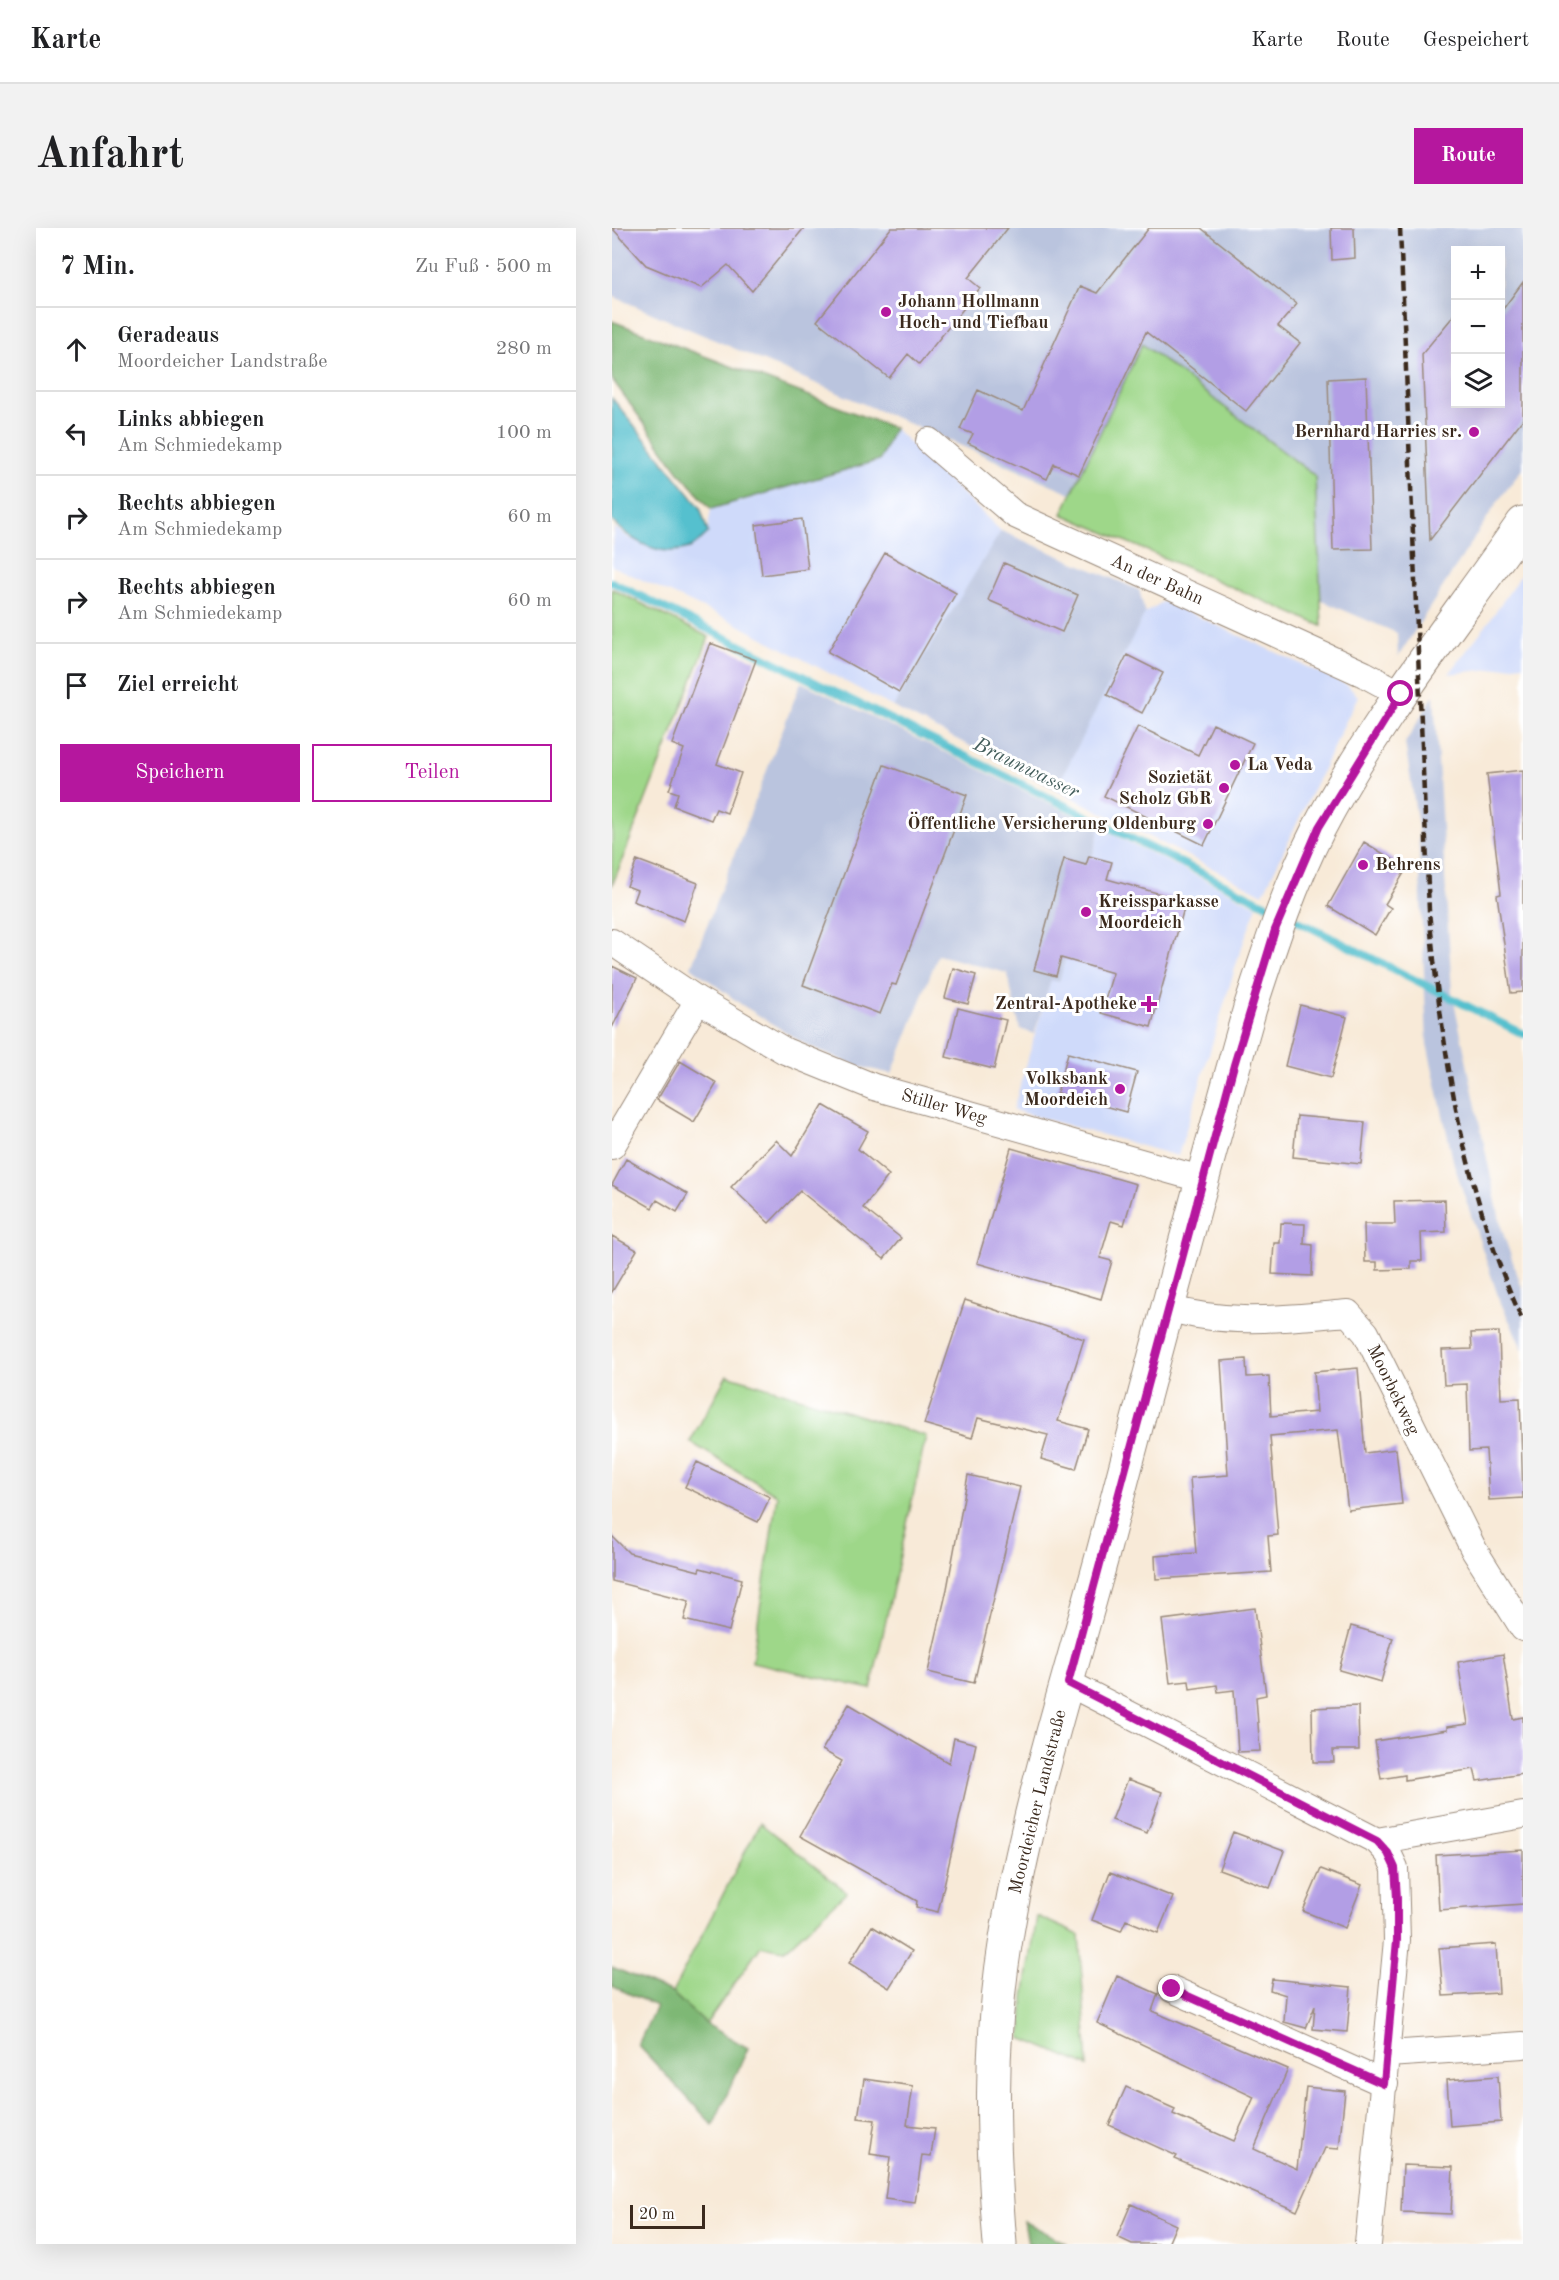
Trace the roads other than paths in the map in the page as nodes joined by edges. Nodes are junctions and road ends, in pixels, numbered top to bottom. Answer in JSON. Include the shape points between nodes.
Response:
{"nodes":[{"id":1,"x":929,"y":441,"type":"dead end"},
{"id":2,"x":1523,"y":523,"type":"edge"},
{"id":3,"x":1401,"y":694,"type":"junction"},
{"id":4,"x":612,"y":942,"type":"edge"},
{"id":5,"x":698,"y":1000,"type":"junction"},
{"id":6,"x":612,"y":1146,"type":"edge"},
{"id":7,"x":1204,"y":1180,"type":"junction"},
{"id":8,"x":1168,"y":1308,"type":"junction"},
{"id":9,"x":1523,"y":1628,"type":"edge"},
{"id":10,"x":1068,"y":1683,"type":"junction"},
{"id":11,"x":1523,"y":1815,"type":"edge"},
{"id":12,"x":1377,"y":1841,"type":"junction"},
{"id":13,"x":1172,"y":1989,"type":"dead end"},
{"id":14,"x":1523,"y":2045,"type":"edge"},
{"id":15,"x":1388,"y":2054,"type":"junction"},
{"id":16,"x":1384,"y":2084,"type":"junction"},
{"id":17,"x":1000,"y":2244,"type":"edge"},
{"id":18,"x":1368,"y":2244,"type":"edge"}],
"edges":[{"from":1,"to":3,"type":"street","name":"An der Bahn","via":[[1015,515]]},
{"from":2,"to":3,"type":"main road","name":"Moordeicher Landstraße"},
{"from":3,"to":7,"type":"main road","name":"Moordeicher Landstraße","via":[[1319,827],[1289,893],[1240,1042]]},
{"from":4,"to":5,"type":"street","name":"Stiller Weg"},
{"from":5,"to":6,"type":"street"},
{"from":5,"to":7,"type":"street","name":"Stiller Weg","via":[[785,1051],[874,1087]]},
{"from":7,"to":8,"type":"main road","name":"Moordeicher Landstraße"},
{"from":8,"to":9,"type":"street","name":"Moorbekweg","via":[[1197,1317],[1269,1320],[1348,1313],[1366,1334],[1474,1550]]},
{"from":8,"to":10,"type":"main road","name":"Moordeicher Landstraße"},
{"from":10,"to":12,"type":"street"},
{"from":10,"to":17,"type":"main road","name":"Moordeicher Landstraße","via":[[1005,1947],[993,2094]]},
{"from":11,"to":12,"type":"street"},
{"from":12,"to":15,"type":"street","via":[[1395,1868],[1397,1898]]},
{"from":13,"to":16,"type":"street"},
{"from":14,"to":15,"type":"street"},
{"from":15,"to":16,"type":"street"},
{"from":16,"to":18,"type":"street"}]}
